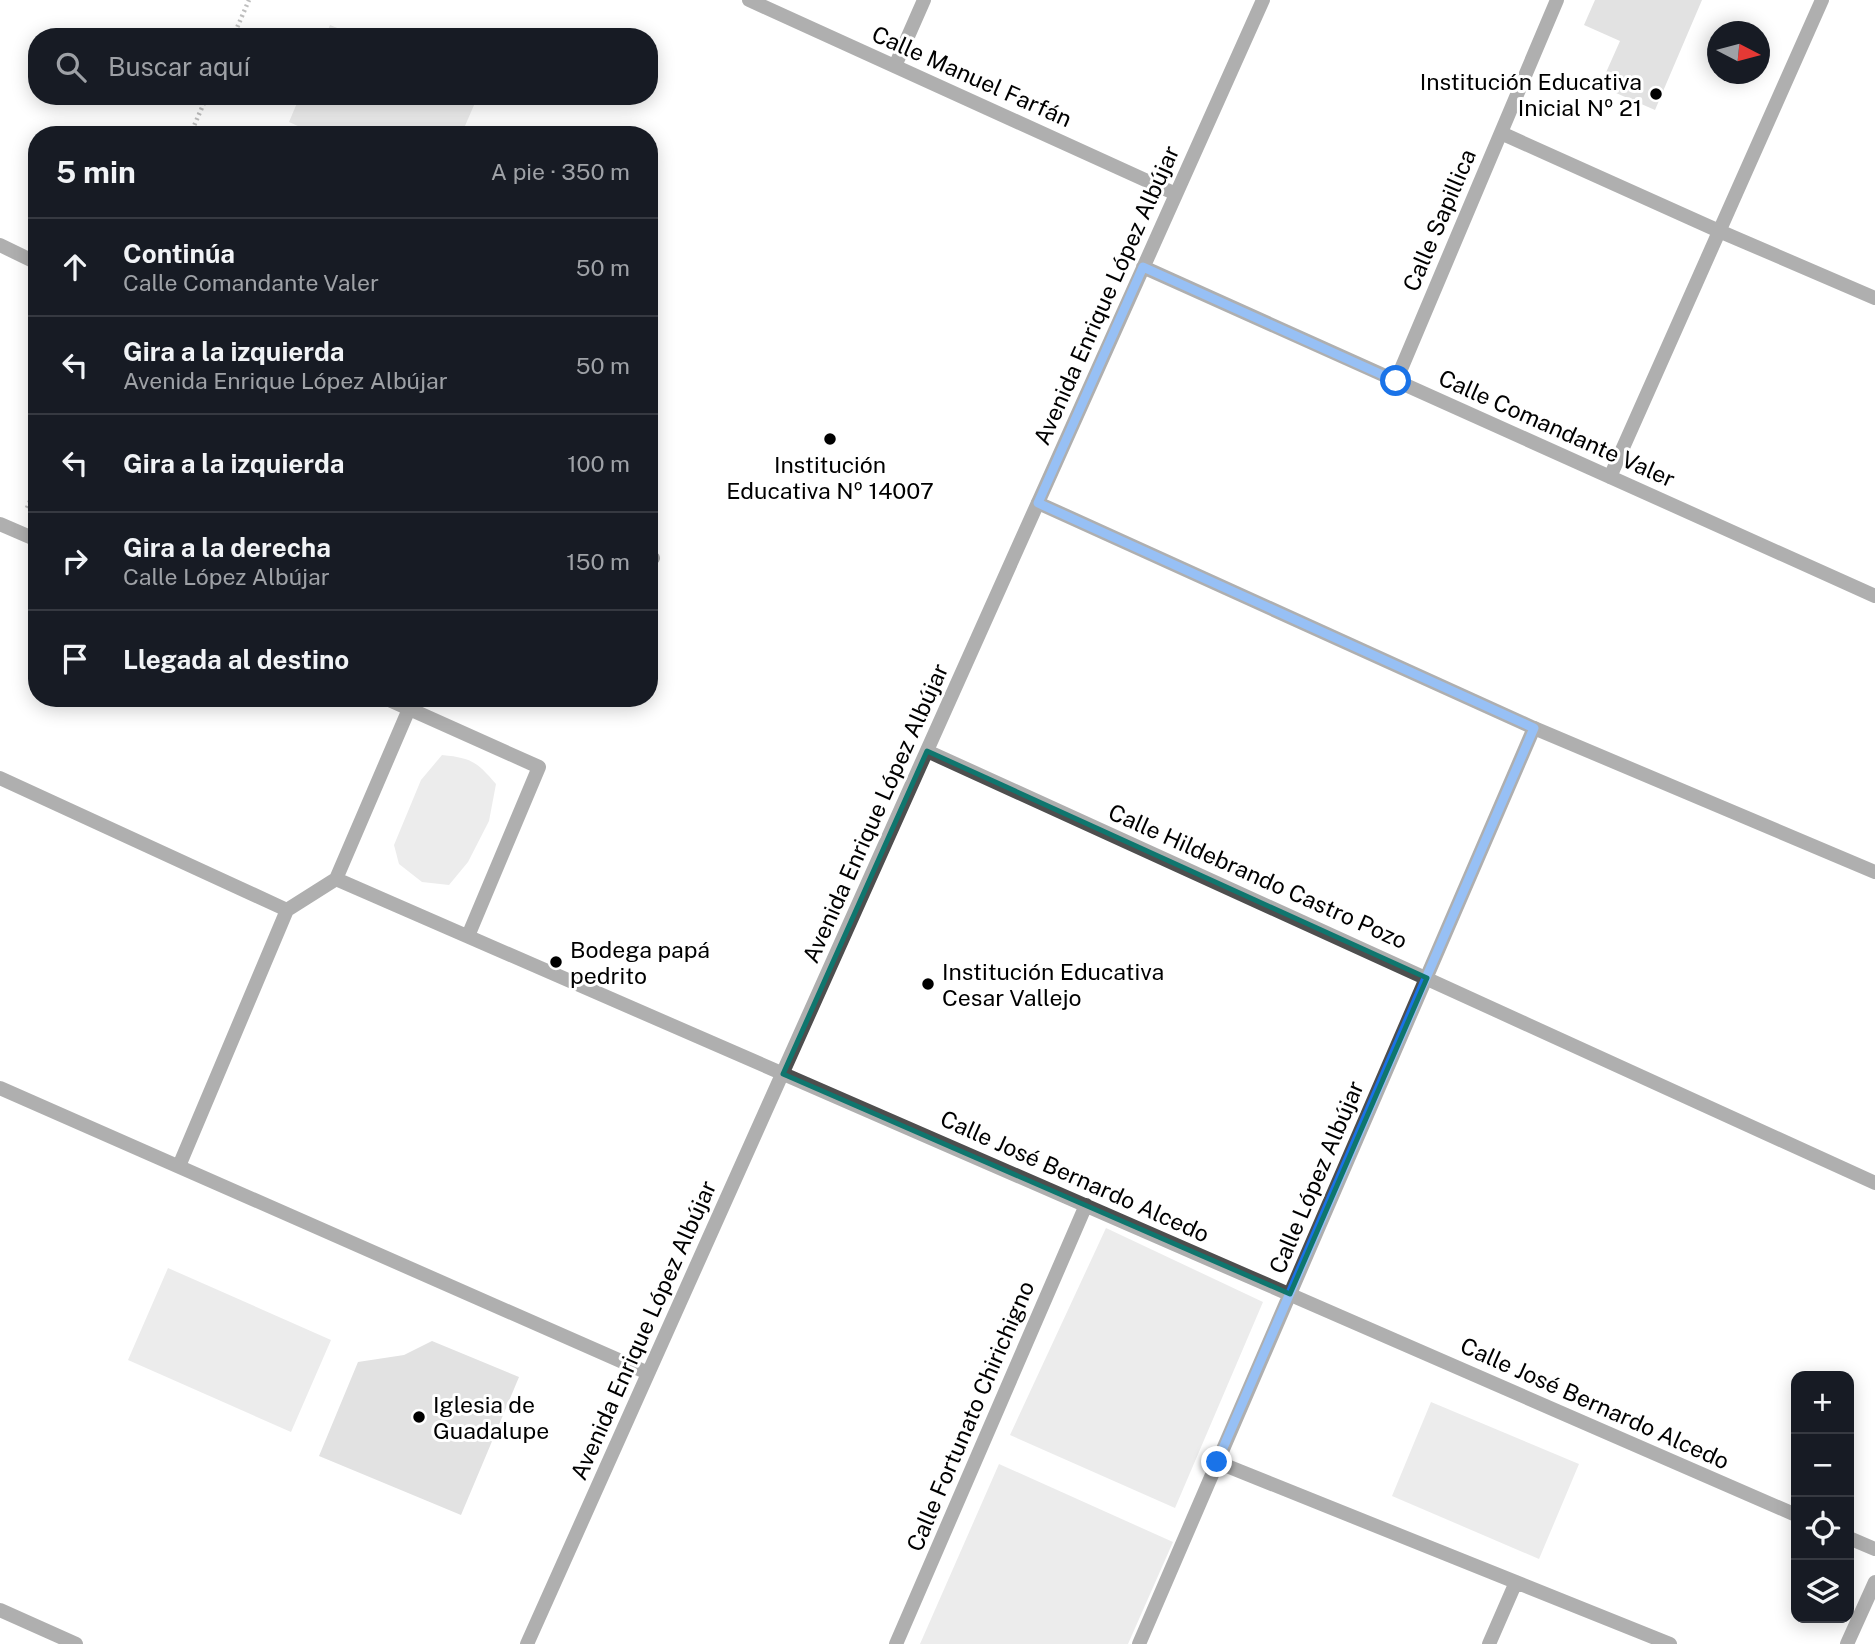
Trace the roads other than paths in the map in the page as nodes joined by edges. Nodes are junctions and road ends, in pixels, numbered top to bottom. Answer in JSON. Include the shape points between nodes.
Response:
{"nodes":[{"id":1,"x":749,"y":0,"type":"edge"},
{"id":2,"x":924,"y":0,"type":"edge"},
{"id":3,"x":1263,"y":0,"type":"edge"},
{"id":4,"x":1557,"y":0,"type":"edge"},
{"id":5,"x":1822,"y":0,"type":"edge"},
{"id":6,"x":895,"y":66,"type":"junction"},
{"id":7,"x":1501,"y":133,"type":"junction"},
{"id":8,"x":1177,"y":194,"type":"junction"},
{"id":9,"x":1719,"y":231,"type":"junction"},
{"id":10,"x":0,"y":245,"type":"edge"},
{"id":11,"x":28,"y":259,"type":"edge"},
{"id":12,"x":1143,"y":267,"type":"junction"},
{"id":13,"x":1875,"y":298,"type":"edge"},
{"id":14,"x":1396,"y":381,"type":"junction"},
{"id":15,"x":1610,"y":477,"type":"junction"},
{"id":16,"x":1038,"y":503,"type":"junction"},
{"id":17,"x":0,"y":524,"type":"edge"},
{"id":18,"x":28,"y":536,"type":"edge"},
{"id":19,"x":1875,"y":596,"type":"edge"},
{"id":20,"x":405,"y":707,"type":"edge"},
{"id":21,"x":409,"y":709,"type":"junction"},
{"id":22,"x":1534,"y":728,"type":"junction"},
{"id":23,"x":927,"y":751,"type":"junction"},
{"id":24,"x":0,"y":778,"type":"edge"},
{"id":25,"x":1875,"y":872,"type":"edge"},
{"id":26,"x":336,"y":879,"type":"junction"},
{"id":27,"x":287,"y":910,"type":"junction"},
{"id":28,"x":468,"y":936,"type":"junction"},
{"id":29,"x":1427,"y":978,"type":"junction"},
{"id":30,"x":783,"y":1073,"type":"junction"},
{"id":31,"x":0,"y":1088,"type":"edge"},
{"id":32,"x":178,"y":1166,"type":"junction"},
{"id":33,"x":1875,"y":1182,"type":"edge"},
{"id":34,"x":1086,"y":1205,"type":"junction"},
{"id":35,"x":1290,"y":1294,"type":"junction"},
{"id":36,"x":648,"y":1373,"type":"junction"},
{"id":37,"x":1217,"y":1462,"type":"junction"},
{"id":38,"x":1791,"y":1513,"type":"edge"},
{"id":39,"x":1854,"y":1540,"type":"edge"},
{"id":40,"x":1875,"y":1549,"type":"edge"},
{"id":41,"x":1875,"y":1581,"type":"edge"},
{"id":42,"x":1516,"y":1582,"type":"junction"},
{"id":43,"x":0,"y":1610,"type":"edge"},
{"id":44,"x":76,"y":1644,"type":"edge"},
{"id":45,"x":527,"y":1644,"type":"edge"},
{"id":46,"x":896,"y":1644,"type":"edge"},
{"id":47,"x":1139,"y":1644,"type":"edge"},
{"id":48,"x":1489,"y":1644,"type":"edge"},
{"id":49,"x":1670,"y":1644,"type":"edge"},
{"id":50,"x":1847,"y":1644,"type":"edge"}],
"edges":[{"from":1,"to":6,"type":"street","name":"Calle Manuel Farfán"},
{"from":2,"to":6,"type":"street"},
{"from":3,"to":8,"type":"street","name":"Avenida Enrique López Albújar"},
{"from":4,"to":7,"type":"street","name":"Calle Sapillica"},
{"from":5,"to":9,"type":"street"},
{"from":6,"to":8,"type":"street","name":"Calle Manuel Farfán"},
{"from":7,"to":9,"type":"street"},
{"from":7,"to":14,"type":"street","name":"Calle Sapillica"},
{"from":8,"to":12,"type":"street","name":"Avenida Enrique López Albújar"},
{"from":9,"to":13,"type":"street"},
{"from":9,"to":15,"type":"street"},
{"from":10,"to":11,"type":"street"},
{"from":12,"to":14,"type":"street","name":"Calle Comandante Valer"},
{"from":12,"to":16,"type":"street","name":"Avenida Enrique López Albújar"},
{"from":14,"to":15,"type":"street","name":"Calle Comandante Valer"},
{"from":15,"to":19,"type":"street","name":"Calle Comandante Valer"},
{"from":16,"to":22,"type":"street"},
{"from":16,"to":23,"type":"street","name":"Avenida Enrique López Albújar"},
{"from":17,"to":18,"type":"street"},
{"from":20,"to":21,"type":"street"},
{"from":21,"to":26,"type":"street"},
{"from":21,"to":28,"type":"street","via":[[539,767]]},
{"from":22,"to":25,"type":"street"},
{"from":22,"to":29,"type":"street","name":"Calle López Albújar"},
{"from":23,"to":29,"type":"street","name":"Calle Hildebrando Castro Pozo"},
{"from":23,"to":30,"type":"street","name":"Avenida Enrique López Albújar"},
{"from":24,"to":27,"type":"street"},
{"from":26,"to":27,"type":"street"},
{"from":26,"to":28,"type":"street","name":"Calle José Bernardo Alcedo"},
{"from":27,"to":32,"type":"street"},
{"from":28,"to":30,"type":"street","name":"Calle José Bernardo Alcedo"},
{"from":29,"to":33,"type":"street","name":"Calle Hildebrando Castro Pozo"},
{"from":29,"to":35,"type":"street","name":"Calle López Albújar"},
{"from":30,"to":34,"type":"street","name":"Calle José Bernardo Alcedo"},
{"from":30,"to":36,"type":"street","name":"Avenida Enrique López Albújar"},
{"from":31,"to":32,"type":"street"},
{"from":32,"to":36,"type":"street"},
{"from":34,"to":35,"type":"street","name":"Calle José Bernardo Alcedo"},
{"from":34,"to":46,"type":"street","name":"Calle Fortunato Chirichigno"},
{"from":35,"to":37,"type":"street","name":"Calle López Albújar"},
{"from":35,"to":38,"type":"street","name":"Calle José Bernardo Alcedo"},
{"from":36,"to":45,"type":"street","name":"Avenida Enrique López Albújar"},
{"from":37,"to":42,"type":"street"},
{"from":37,"to":47,"type":"street","name":"Calle López Albújar"},
{"from":39,"to":40,"type":"street"},
{"from":41,"to":50,"type":"street"},
{"from":42,"to":48,"type":"street"},
{"from":42,"to":49,"type":"street"},
{"from":43,"to":44,"type":"street"}]}
